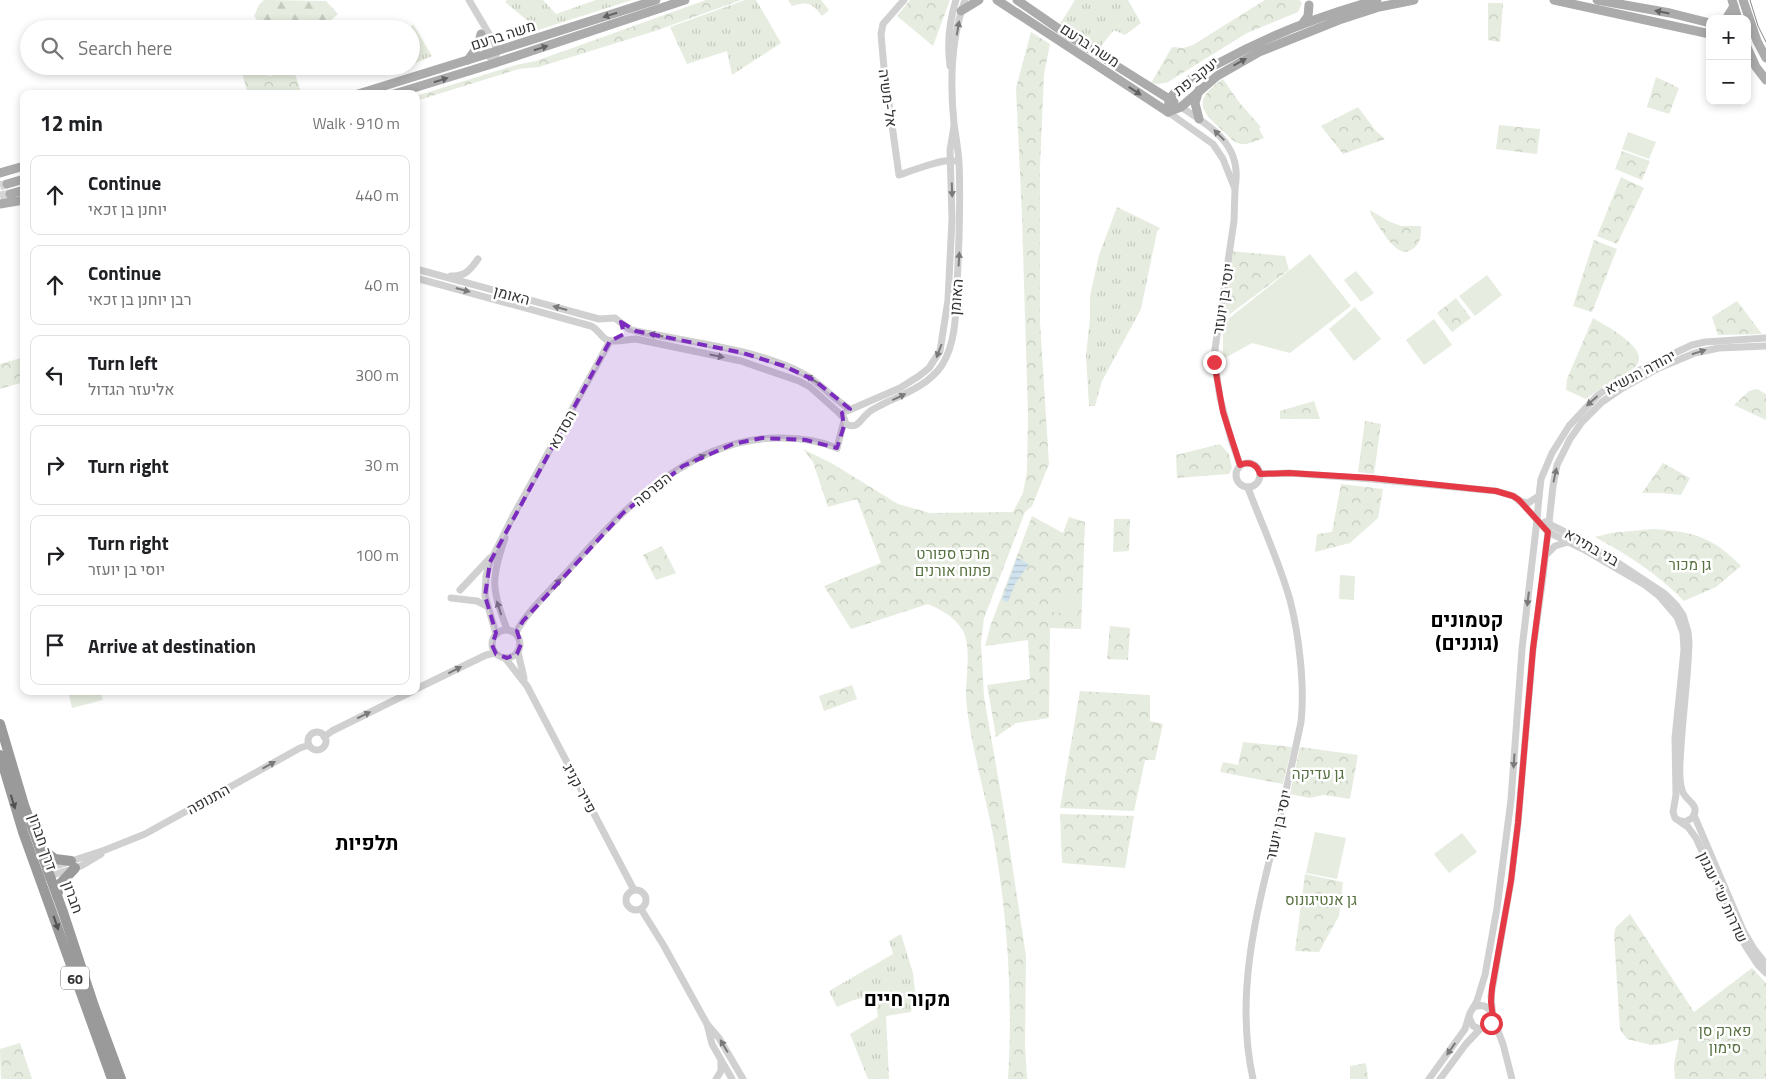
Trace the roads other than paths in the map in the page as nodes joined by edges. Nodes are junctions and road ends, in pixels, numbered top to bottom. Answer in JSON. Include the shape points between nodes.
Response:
{"nodes":[{"id":1,"x":469,"y":0,"type":"edge"},
{"id":2,"x":656,"y":0,"type":"edge"},
{"id":3,"x":685,"y":0,"type":"edge"},
{"id":4,"x":904,"y":0,"type":"edge"},
{"id":5,"x":956,"y":0,"type":"edge"},
{"id":6,"x":965,"y":0,"type":"edge"},
{"id":7,"x":979,"y":0,"type":"edge"},
{"id":8,"x":997,"y":0,"type":"edge"},
{"id":9,"x":1017,"y":0,"type":"edge"},
{"id":10,"x":1377,"y":0,"type":"edge"},
{"id":11,"x":1414,"y":0,"type":"edge"},
{"id":12,"x":1554,"y":0,"type":"edge"},
{"id":13,"x":1597,"y":0,"type":"edge"},
{"id":14,"x":1733,"y":3,"type":"edge"},
{"id":15,"x":1745,"y":4,"type":"edge"},
{"id":16,"x":1309,"y":5,"type":"dead end"},
{"id":17,"x":961,"y":11,"type":"junction"},
{"id":18,"x":1728,"y":15,"type":"edge"},
{"id":19,"x":1737,"y":15,"type":"edge"},
{"id":20,"x":479,"y":18,"type":"junction"},
{"id":21,"x":1706,"y":21,"type":"edge"},
{"id":22,"x":1301,"y":24,"type":"junction"},
{"id":23,"x":1706,"y":33,"type":"edge"},
{"id":24,"x":481,"y":34,"type":"junction"},
{"id":25,"x":1751,"y":44,"type":"edge"},
{"id":26,"x":497,"y":51,"type":"junction"},
{"id":27,"x":487,"y":54,"type":"junction"},
{"id":28,"x":1751,"y":55,"type":"edge"},
{"id":29,"x":1765,"y":56,"type":"edge"},
{"id":30,"x":468,"y":60,"type":"junction"},
{"id":31,"x":1749,"y":60,"type":"edge"},
{"id":32,"x":495,"y":63,"type":"junction"},
{"id":33,"x":1756,"y":67,"type":"junction"},
{"id":34,"x":419,"y":75,"type":"edge"},
{"id":35,"x":420,"y":75,"type":"edge"},
{"id":36,"x":953,"y":80,"type":"junction"},
{"id":37,"x":1766,"y":80,"type":"edge"},
{"id":38,"x":1184,"y":84,"type":"junction"},
{"id":39,"x":1200,"y":89,"type":"junction"},
{"id":40,"x":371,"y":90,"type":"edge"},
{"id":41,"x":407,"y":90,"type":"edge"},
{"id":42,"x":1156,"y":90,"type":"junction"},
{"id":43,"x":1170,"y":99,"type":"junction"},
{"id":44,"x":1181,"y":107,"type":"junction"},
{"id":45,"x":1168,"y":112,"type":"junction"},
{"id":46,"x":1199,"y":119,"type":"junction"},
{"id":47,"x":954,"y":124,"type":"junction"},
{"id":48,"x":951,"y":163,"type":"junction"},
{"id":49,"x":959,"y":163,"type":"junction"},
{"id":50,"x":20,"y":167,"type":"edge"},
{"id":51,"x":0,"y":172,"type":"edge"},
{"id":52,"x":20,"y":181,"type":"edge"},
{"id":53,"x":7,"y":184,"type":"tunnel mouth"},
{"id":54,"x":1235,"y":189,"type":"junction"},
{"id":55,"x":20,"y":191,"type":"edge"},
{"id":56,"x":10,"y":194,"type":"tunnel mouth"},
{"id":57,"x":20,"y":201,"type":"edge"},
{"id":58,"x":0,"y":204,"type":"edge"},
{"id":59,"x":478,"y":259,"type":"dead end"},
{"id":60,"x":420,"y":270,"type":"edge"},
{"id":61,"x":442,"y":276,"type":"junction"},
{"id":62,"x":420,"y":279,"type":"edge"},
{"id":63,"x":607,"y":319,"type":"junction"},
{"id":64,"x":621,"y":322,"type":"junction"},
{"id":65,"x":602,"y":334,"type":"junction"},
{"id":66,"x":1766,"y":338,"type":"edge"},
{"id":67,"x":614,"y":341,"type":"junction"},
{"id":68,"x":1766,"y":346,"type":"edge"},
{"id":69,"x":852,"y":409,"type":"junction"},
{"id":70,"x":844,"y":420,"type":"junction"},
{"id":71,"x":857,"y":425,"type":"junction"},
{"id":72,"x":837,"y":448,"type":"junction"},
{"id":73,"x":1240,"y":465,"type":"junction"},
{"id":74,"x":1260,"y":474,"type":"junction"},
{"id":75,"x":1248,"y":488,"type":"junction"},
{"id":76,"x":1538,"y":496,"type":"junction"},
{"id":77,"x":1519,"y":500,"type":"junction"},
{"id":78,"x":513,"y":516,"type":"junction"},
{"id":79,"x":1537,"y":520,"type":"junction"},
{"id":80,"x":1549,"y":523,"type":"junction"},
{"id":81,"x":1548,"y":532,"type":"junction"},
{"id":82,"x":1569,"y":542,"type":"junction"},
{"id":83,"x":493,"y":554,"type":"junction"},
{"id":84,"x":1545,"y":555,"type":"junction"},
{"id":85,"x":460,"y":590,"type":"dead end"},
{"id":86,"x":451,"y":598,"type":"dead end"},
{"id":87,"x":487,"y":606,"type":"junction"},
{"id":88,"x":507,"y":629,"type":"junction"},
{"id":89,"x":516,"y":633,"type":"junction"},
{"id":90,"x":496,"y":634,"type":"junction"},
{"id":91,"x":495,"y":652,"type":"junction"},
{"id":92,"x":518,"y":652,"type":"junction"},
{"id":93,"x":505,"y":658,"type":"junction"},
{"id":94,"x":527,"y":686,"type":"junction"},
{"id":95,"x":420,"y":687,"type":"edge"},
{"id":96,"x":404,"y":695,"type":"edge"},
{"id":97,"x":0,"y":724,"type":"edge"},
{"id":98,"x":324,"y":737,"type":"junction"},
{"id":99,"x":309,"y":745,"type":"junction"},
{"id":100,"x":0,"y":756,"type":"edge"},
{"id":101,"x":1688,"y":799,"type":"junction"},
{"id":102,"x":1674,"y":804,"type":"junction"},
{"id":103,"x":1694,"y":815,"type":"junction"},
{"id":104,"x":1681,"y":821,"type":"junction"},
{"id":105,"x":39,"y":848,"type":"junction"},
{"id":106,"x":73,"y":865,"type":"junction"},
{"id":107,"x":49,"y":873,"type":"junction"},
{"id":108,"x":39,"y":877,"type":"junction"},
{"id":109,"x":634,"y":890,"type":"junction"},
{"id":110,"x":57,"y":895,"type":"junction"},
{"id":111,"x":640,"y":909,"type":"junction"},
{"id":112,"x":1766,"y":964,"type":"edge"},
{"id":113,"x":1766,"y":973,"type":"edge"},
{"id":114,"x":1474,"y":1007,"type":"junction"},
{"id":115,"x":1493,"y":1016,"type":"junction"},
{"id":116,"x":1469,"y":1017,"type":"junction"},
{"id":117,"x":707,"y":1024,"type":"junction"},
{"id":118,"x":1484,"y":1028,"type":"junction"},
{"id":119,"x":1498,"y":1033,"type":"junction"},
{"id":120,"x":720,"y":1059,"type":"junction"},
{"id":121,"x":738,"y":1071,"type":"junction"},
{"id":122,"x":731,"y":1077,"type":"edge"},
{"id":123,"x":112,"y":1079,"type":"edge"},
{"id":124,"x":121,"y":1079,"type":"edge"},
{"id":125,"x":717,"y":1079,"type":"edge"},
{"id":126,"x":743,"y":1079,"type":"edge"},
{"id":127,"x":1253,"y":1079,"type":"edge"},
{"id":128,"x":1429,"y":1079,"type":"edge"},
{"id":129,"x":1440,"y":1079,"type":"edge"},
{"id":130,"x":1512,"y":1079,"type":"edge"}],
"edges":[{"from":1,"to":20,"type":"street"},
{"from":2,"to":26,"type":"main road","name":"משה ברעם","one_way":true},
{"from":32,"to":3,"type":"main road","name":"משה ברעם","one_way":true},
{"from":4,"to":48,"type":"street","name":"אל-משיה","via":[[886,21],[881,34],[899,175]]},
{"from":5,"to":36,"type":"street","name":"האומן","via":[[948,42]]},
{"from":6,"to":17,"type":"street","name":"האומן"},
{"from":7,"to":17,"type":"main road"},
{"from":8,"to":45,"type":"main road","name":"משה ברעם","one_way":true},
{"from":9,"to":42,"type":"main road","name":"משה ברעם"},
{"from":10,"to":22,"type":"main road","name":"יעקב פת"},
{"from":39,"to":11,"type":"main road","name":"יעקב פת","one_way":true,"via":[[1238,62],[1282,41],[1348,17]]},
{"from":12,"to":23,"type":"main road"},
{"from":21,"to":13,"type":"main road","one_way":true},
{"from":14,"to":18,"type":"main road"},
{"from":14,"to":19,"type":"main road"},
{"from":15,"to":29,"type":"main road"},
{"from":16,"to":22,"type":"main road","via":[[1308,16]]},
{"from":36,"to":17,"type":"street","name":"האומן","one_way":true},
{"from":20,"to":24,"type":"street"},
{"from":20,"to":26,"type":"street"},
{"from":22,"to":38,"type":"main road","name":"יעקב פת","via":[[1204,70]]},
{"from":24,"to":27,"type":"street"},
{"from":24,"to":30,"type":"main road","via":[[478,46]]},
{"from":25,"to":29,"type":"main road"},
{"from":26,"to":27,"type":"main road","name":"משה ברעם"},
{"from":26,"to":32,"type":"street"},
{"from":27,"to":30,"type":"main road","name":"משה ברעם"},
{"from":27,"to":32,"type":"street"},
{"from":28,"to":33,"type":"main road"},
{"from":30,"to":35,"type":"main road","name":"משה ברעם"},
{"from":31,"to":33,"type":"main road"},
{"from":41,"to":32,"type":"main road","name":"משה ברעם","one_way":true},
{"from":33,"to":37,"type":"main road"},
{"from":34,"to":40,"type":"main road","name":"משה ברעם"},
{"from":36,"to":47,"type":"street","name":"האומן"},
{"from":38,"to":42,"type":"main road"},
{"from":38,"to":43,"type":"main road","name":"יעקב פת"},
{"from":39,"to":44,"type":"main road","name":"יעקב פת"},
{"from":39,"to":46,"type":"main road","via":[[1195,103]]},
{"from":42,"to":43,"type":"main road","name":"משה ברעם"},
{"from":43,"to":44,"type":"main road","name":"משה ברעם"},
{"from":43,"to":45,"type":"main road","name":"יעקב פת"},
{"from":44,"to":45,"type":"main road","name":"יעקב פת"},
{"from":44,"to":46,"type":"street","name":"יוסי בן יועזר"},
{"from":45,"to":54,"type":"street","name":"יוסי בן יועזר","via":[[1213,144]]},
{"from":54,"to":46,"type":"street","name":"יוסי בן יועזר","one_way":true,"via":[[1237,177],[1230,147]]},
{"from":47,"to":48,"type":"street","name":"האומן"},
{"from":47,"to":49,"type":"street","name":"האומן"},
{"from":48,"to":49,"type":"street"},
{"from":48,"to":69,"type":"street","name":"האומן","one_way":true,"via":[[948,300],[940,351],[929,368],[919,376]]},
{"from":71,"to":49,"type":"street","name":"האומן","one_way":true,"via":[[872,410],[931,378],[948,354],[956,300],[961,219]]},
{"from":50,"to":51,"type":"main road"},
{"from":52,"to":53,"type":"main road"},
{"from":54,"to":73,"type":"street","name":"יוסי בן יועזר","via":[[1234,221],[1214,356],[1220,398]]},
{"from":55,"to":56,"type":"main road"},
{"from":57,"to":58,"type":"main road"},
{"from":59,"to":61,"type":"street","via":[[459,277]]},
{"from":60,"to":61,"type":"street","name":"האומן"},
{"from":63,"to":61,"type":"street","name":"האומן","one_way":true},
{"from":62,"to":65,"type":"street","name":"האומן","one_way":true,"via":[[591,326]]},
{"from":63,"to":64,"type":"street","name":"האומן","via":[[615,318]]},
{"from":63,"to":65,"type":"street","via":[[601,326]]},
{"from":64,"to":67,"type":"street","via":[[624,334]]},
{"from":69,"to":64,"type":"street","name":"האומן","one_way":true,"via":[[837,401],[814,380],[784,366],[743,353],[636,331]]},
{"from":65,"to":67,"type":"street","name":"האומן"},
{"from":66,"to":76,"type":"street","name":"יהודה הנשיא","one_way":true,"via":[[1718,340],[1692,345],[1609,387],[1585,406],[1563,434],[1546,465]]},
{"from":67,"to":70,"type":"street","one_way":true,"via":[[636,339],[760,366],[810,387]]},
{"from":67,"to":78,"type":"street","name":"הסדנא"},
{"from":80,"to":68,"type":"street","name":"יהודה הנשיא","one_way":true,"via":[[1553,486],[1561,456],[1575,431],[1602,402],[1659,368],[1695,353],[1719,348]]},
{"from":69,"to":70,"type":"street","via":[[845,412]]},
{"from":69,"to":71,"type":"street","via":[[861,416]]},
{"from":70,"to":71,"type":"street","via":[[848,425]]},
{"from":70,"to":72,"type":"street"},
{"from":71,"to":72,"type":"street"},
{"from":89,"to":72,"type":"street","name":"הפרסה","one_way":true,"via":[[523,620],[623,513],[683,466],[732,444],[762,438],[799,439]]},
{"from":73,"to":74,"type":"street","via":[[1253,464]]},
{"from":73,"to":75,"type":"street","via":[[1235,477],[1240,485]]},
{"from":74,"to":75,"type":"street","via":[[1256,485]]},
{"from":74,"to":77,"type":"street","via":[[1289,473],[1440,484],[1496,491]]},
{"from":75,"to":127,"type":"street","name":"יוסי בן יועזר","via":[[1290,600],[1302,705],[1301,722],[1249,954],[1246,1016]]},
{"from":76,"to":77,"type":"street","via":[[1528,503]]},
{"from":76,"to":79,"type":"street","name":"יהודה הנשיא"},
{"from":77,"to":79,"type":"street"},
{"from":78,"to":83,"type":"street","name":"הסדנא"},
{"from":88,"to":78,"type":"street","name":"הסדנא","one_way":true,"via":[[494,586],[497,564]]},
{"from":79,"to":80,"type":"street","name":"בני בתירא"},
{"from":79,"to":81,"type":"street","name":"בני בתירא"},
{"from":79,"to":114,"type":"street","name":"יהודה הנשיא","one_way":true,"via":[[1502,872],[1485,975]]},
{"from":80,"to":81,"type":"street","name":"יהודה הנשיא"},
{"from":80,"to":101,"type":"street","name":"בני בתירא","via":[[1645,579],[1669,597],[1683,615],[1689,643],[1680,774],[1681,789]]},
{"from":81,"to":82,"type":"street","name":"בני בתירא"},
{"from":81,"to":84,"type":"street","name":"יהודה הנשיא"},
{"from":82,"to":84,"type":"street","via":[[1554,546]]},
{"from":82,"to":102,"type":"street","name":"בני בתירא","via":[[1652,590],[1671,608],[1681,624],[1684,650],[1675,738]]},
{"from":83,"to":85,"type":"street"},
{"from":83,"to":87,"type":"street","name":"הסדנא","via":[[485,583]]},
{"from":84,"to":115,"type":"street","name":"יהודה הנשיא","via":[[1533,649],[1518,823],[1492,988]]},
{"from":86,"to":87,"type":"street","via":[[469,599]]},
{"from":87,"to":90,"type":"street"},
{"from":88,"to":89,"type":"street"},
{"from":88,"to":90,"type":"street"},
{"from":89,"to":92,"type":"street","via":[[521,642]]},
{"from":90,"to":91,"type":"street","via":[[492,645]]},
{"from":91,"to":93,"type":"street"},
{"from":95,"to":91,"type":"street","one_way":true},
{"from":92,"to":93,"type":"street"},
{"from":92,"to":94,"type":"street","name":"פייר קניג"},
{"from":93,"to":94,"type":"street","name":"פייר קניג"},
{"from":94,"to":109,"type":"street","name":"פייר קניג"},
{"from":98,"to":96,"type":"street","one_way":true},
{"from":97,"to":105,"type":"highway","name":"חברון","number":"60"},
{"from":98,"to":99,"type":"street","via":[[313,734],[308,739]]},
{"from":98,"to":99,"type":"street","via":[[321,749],[314,750]]},
{"from":106,"to":99,"type":"street","name":"התנופה","one_way":true,"via":[[89,862],[105,850],[154,829]]},
{"from":100,"to":108,"type":"highway","name":"דרך חברון","number":"60","one_way":true},
{"from":101,"to":102,"type":"street","via":[[1680,799]]},
{"from":101,"to":103,"type":"street","via":[[1695,806]]},
{"from":102,"to":104,"type":"street","via":[[1674,815]]},
{"from":103,"to":104,"type":"street","via":[[1689,821]]},
{"from":103,"to":112,"type":"street","name":"שדרות ש\"י עגנון","via":[[1743,930]]},
{"from":104,"to":113,"type":"street","name":"שדרות ש\"י עגנון","via":[[1696,838],[1751,956]]},
{"from":105,"to":106,"type":"highway"},
{"from":105,"to":107,"type":"highway","name":"חברון","number":"60"},
{"from":106,"to":107,"type":"street","name":"התנופה"},
{"from":106,"to":110,"type":"highway"},
{"from":107,"to":108,"type":"street","name":"התנופה"},
{"from":107,"to":110,"type":"highway","name":"חברון","number":"60"},
{"from":108,"to":123,"type":"highway","name":"דרך חברון","number":"60","one_way":true},
{"from":109,"to":111,"type":"street","via":[[645,895],[646,902]]},
{"from":109,"to":111,"type":"street","via":[[627,897],[628,904]]},
{"from":110,"to":124,"type":"highway","name":"חברון","number":"60"},
{"from":111,"to":117,"type":"street"},
{"from":114,"to":115,"type":"street","via":[[1486,1006]]},
{"from":114,"to":116,"type":"street"},
{"from":115,"to":118,"type":"street","via":[[1491,1023]]},
{"from":115,"to":119,"type":"street","name":"יהודה הנשיא"},
{"from":116,"to":118,"type":"street","via":[[1473,1026]]},
{"from":116,"to":128,"type":"street","one_way":true,"via":[[1458,1039]]},
{"from":117,"to":120,"type":"street"},
{"from":121,"to":117,"type":"street","one_way":true},
{"from":118,"to":119,"type":"street"},
{"from":118,"to":129,"type":"street","via":[[1466,1044]]},
{"from":119,"to":130,"type":"street","name":"יהודה הנשיא"},
{"from":120,"to":122,"type":"street"},
{"from":120,"to":125,"type":"street","via":[[722,1067]]},
{"from":121,"to":122,"type":"street"},
{"from":121,"to":126,"type":"street"},
{"from":122,"to":125,"type":"street"}]}
